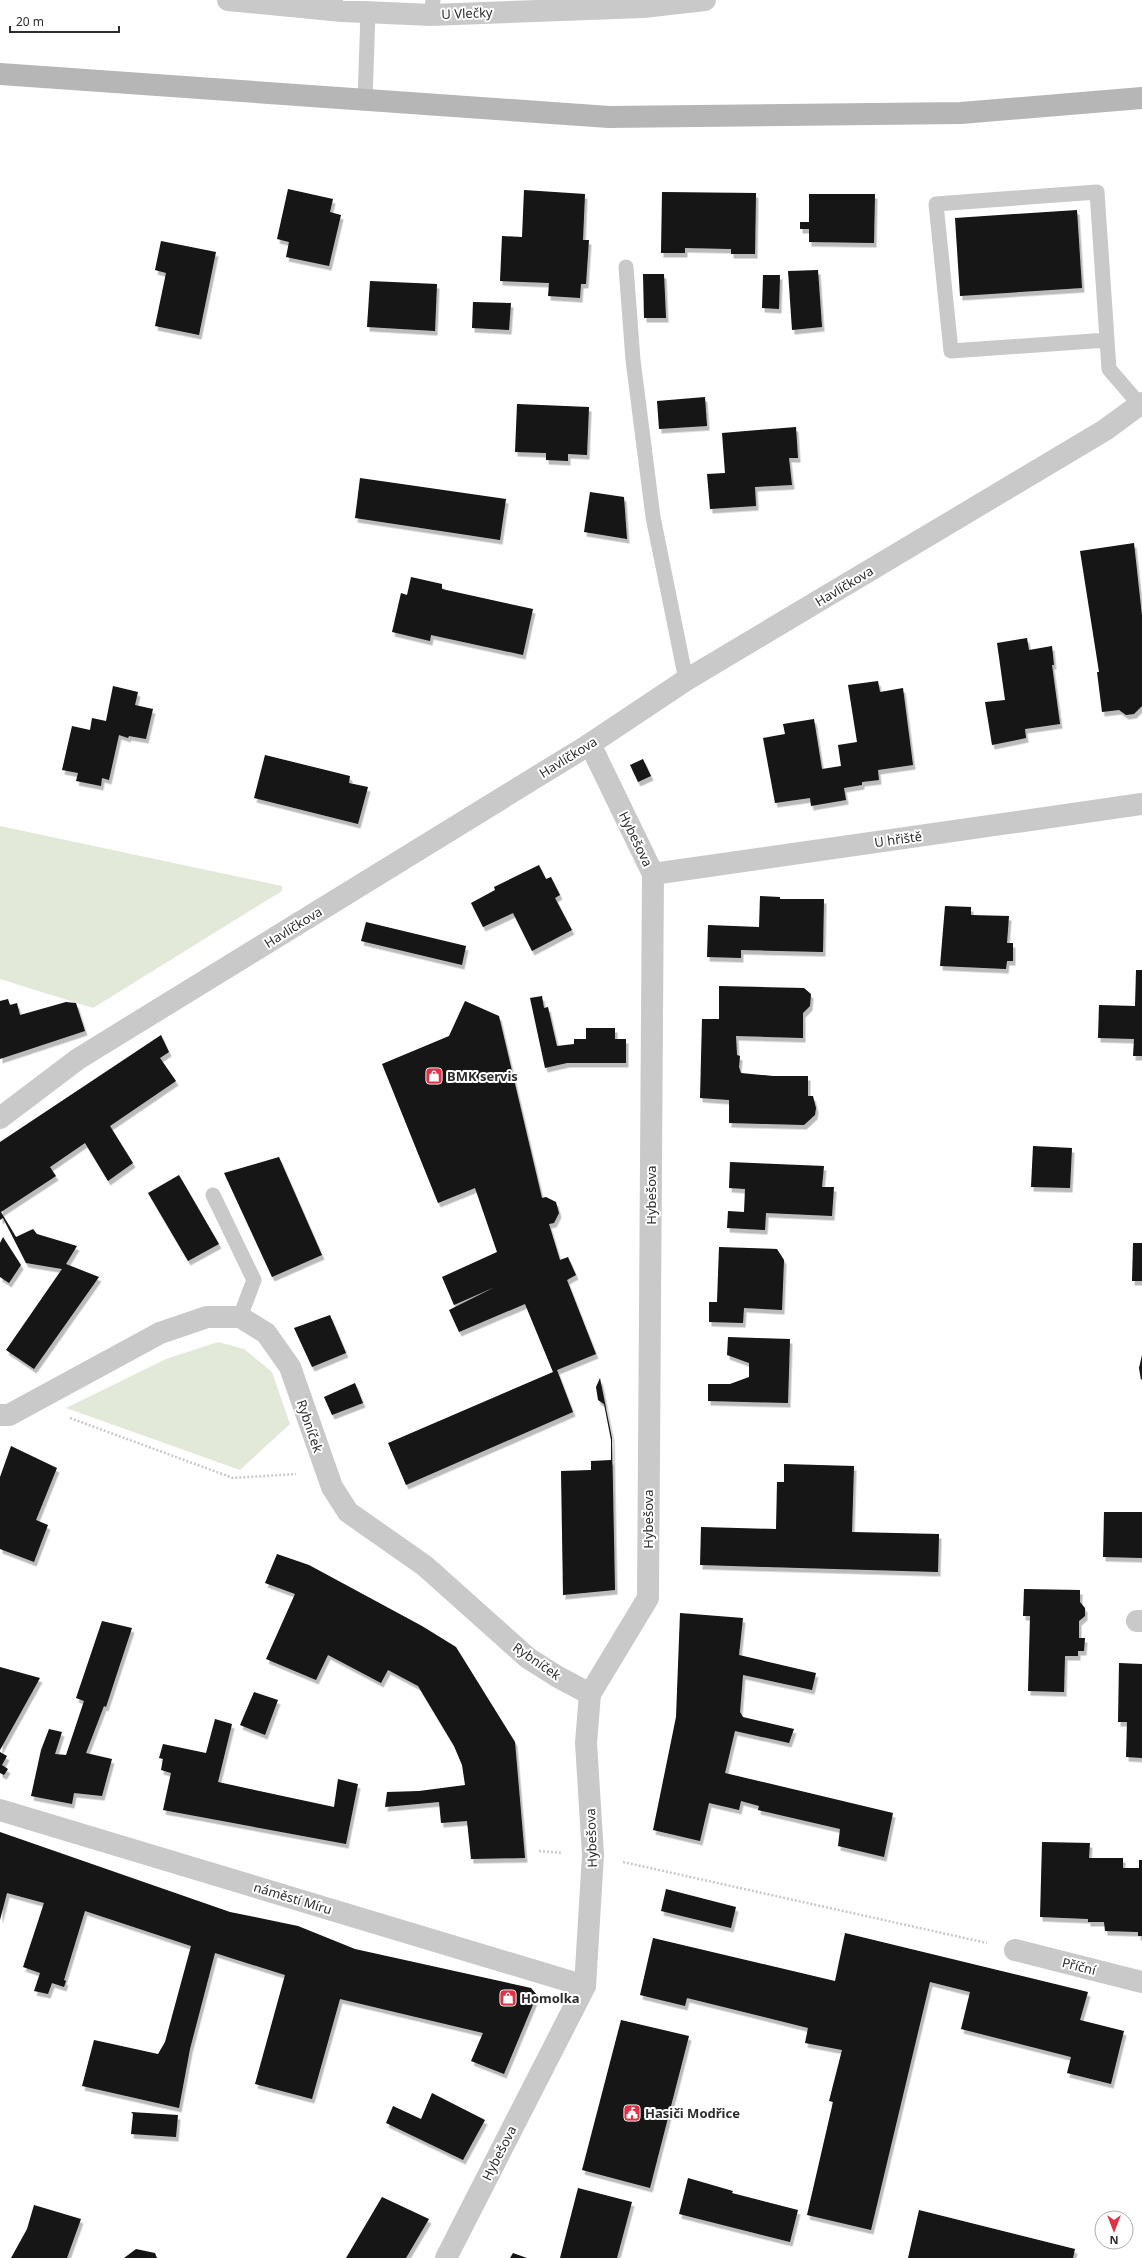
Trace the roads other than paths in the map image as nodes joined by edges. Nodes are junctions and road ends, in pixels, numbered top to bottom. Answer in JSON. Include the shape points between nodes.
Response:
{"nodes":[{"id":1,"x":228,"y":0,"type":"edge"},
{"id":2,"x":705,"y":0,"type":"edge"},
{"id":3,"x":432,"y":7,"type":"edge"},
{"id":4,"x":376,"y":9,"type":"edge"},
{"id":5,"x":0,"y":74,"type":"edge"},
{"id":6,"x":1142,"y":98,"type":"edge"},
{"id":7,"x":365,"y":100,"type":"junction"},
{"id":8,"x":626,"y":266,"type":"dead end"},
{"id":9,"x":1107,"y":340,"type":"junction"},
{"id":10,"x":1141,"y":404,"type":"edge"},
{"id":11,"x":686,"y":680,"type":"junction"},
{"id":12,"x":590,"y":744,"type":"junction"},
{"id":13,"x":1142,"y":804,"type":"edge"},
{"id":14,"x":654,"y":874,"type":"junction"},
{"id":15,"x":0,"y":1118,"type":"edge"},
{"id":16,"x":213,"y":1195,"type":"dead end"},
{"id":17,"x":240,"y":1318,"type":"junction"},
{"id":18,"x":0,"y":1415,"type":"edge"},
{"id":19,"x":590,"y":1694,"type":"junction"},
{"id":20,"x":0,"y":1810,"type":"edge"},
{"id":21,"x":1015,"y":1950,"type":"road end"},
{"id":22,"x":1142,"y":1982,"type":"edge"},
{"id":23,"x":585,"y":1986,"type":"junction"},
{"id":24,"x":446,"y":2258,"type":"edge"}],
"edges":[{"from":1,"to":4,"type":"street","name":"U Vlečky"},
{"from":2,"to":3,"type":"street","name":"U Vlečky","via":[[643,7]]},
{"from":3,"to":4,"type":"street","name":"U Vlečky"},
{"from":4,"to":7,"type":"lane"},
{"from":5,"to":7,"type":"main road"},
{"from":6,"to":7,"type":"main road","via":[[961,113],[617,117]]},
{"from":8,"to":11,"type":"lane","via":[[633,360],[653,517]]},
{"from":9,"to":9,"type":"lane","via":[[1097,192],[936,204],[951,350]]},
{"from":9,"to":10,"type":"lane","via":[[1109,369]]},
{"from":10,"to":11,"type":"street","name":"Havlíčkova","via":[[1105,430]]},
{"from":11,"to":12,"type":"street","name":"Havlíčkova"},
{"from":12,"to":14,"type":"street","name":"Hybešova"},
{"from":12,"to":15,"type":"street","name":"Havlíčkova","via":[[78,1059]]},
{"from":13,"to":14,"type":"street","name":"U hřiště"},
{"from":14,"to":19,"type":"street","name":"Hybešova","via":[[648,1598]]},
{"from":16,"to":17,"type":"lane","via":[[254,1280]]},
{"from":17,"to":18,"type":"street","name":"Rybníček","via":[[207,1317],[160,1333],[9,1415]]},
{"from":17,"to":19,"type":"street","name":"Rybníček","via":[[266,1333],[290,1367],[326,1473],[348,1512],[426,1566],[528,1658]]},
{"from":19,"to":23,"type":"street","name":"Hybešova","via":[[586,1743],[593,1855]]},
{"from":20,"to":23,"type":"street","name":"náměstí Míru"},
{"from":21,"to":22,"type":"street","name":"Příční"},
{"from":23,"to":24,"type":"street","name":"Hybešova"}]}
